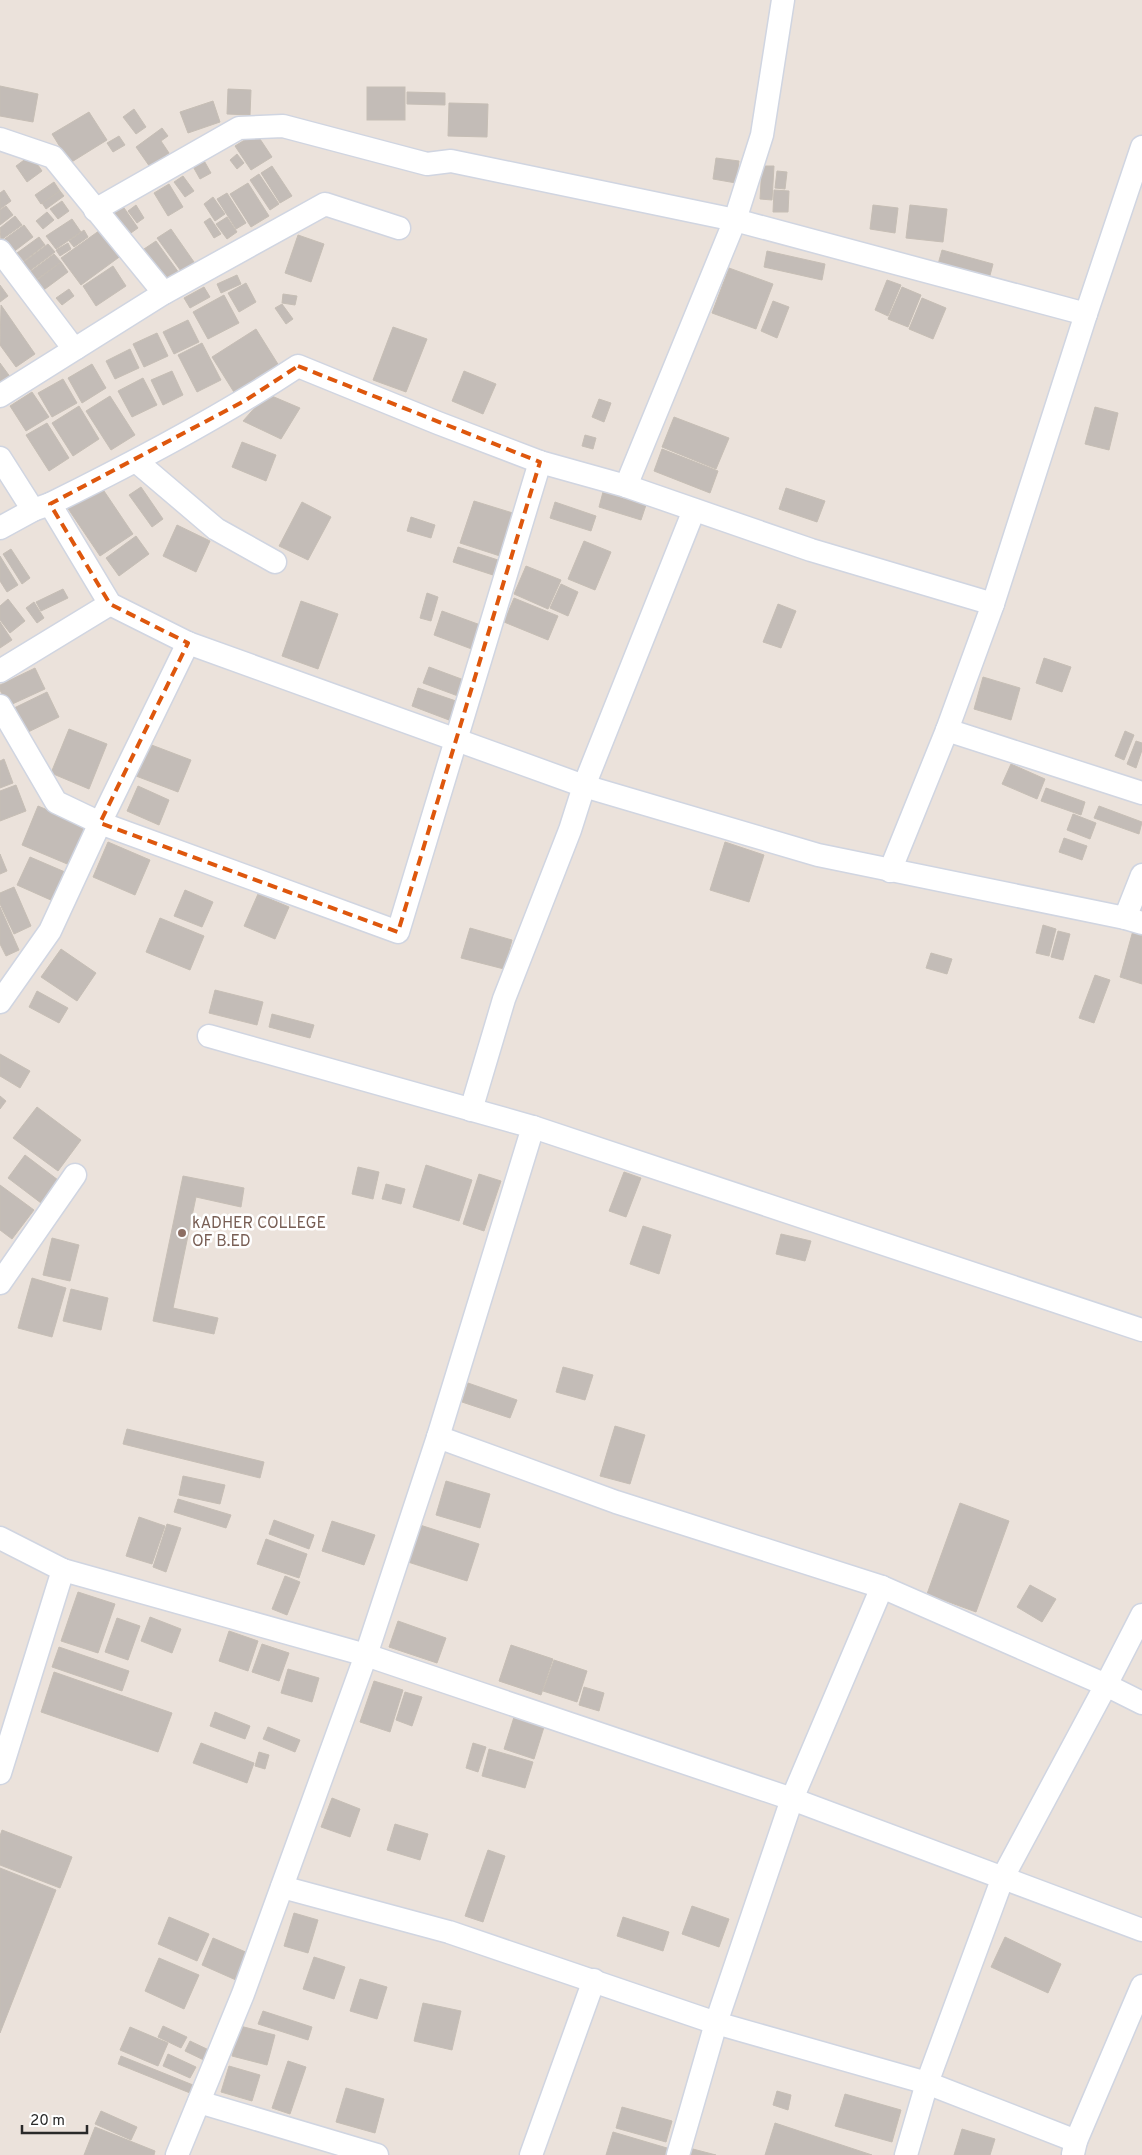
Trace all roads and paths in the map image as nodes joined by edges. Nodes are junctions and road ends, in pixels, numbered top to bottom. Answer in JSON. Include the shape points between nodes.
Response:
{"nodes":[{"id":1,"x":783,"y":0,"type":"edge"},
{"id":2,"x":0,"y":138,"type":"edge"},
{"id":3,"x":1142,"y":147,"type":"edge"},
{"id":4,"x":95,"y":210,"type":"junction"},
{"id":5,"x":735,"y":220,"type":"junction"},
{"id":6,"x":399,"y":228,"type":"dead end"},
{"id":7,"x":0,"y":251,"type":"edge"},
{"id":8,"x":164,"y":294,"type":"junction"},
{"id":9,"x":1086,"y":314,"type":"junction"},
{"id":10,"x":76,"y":348,"type":"junction"},
{"id":11,"x":0,"y":396,"type":"edge"},
{"id":12,"x":0,"y":458,"type":"edge"},
{"id":13,"x":136,"y":461,"type":"junction"},
{"id":14,"x":540,"y":462,"type":"junction"},
{"id":15,"x":626,"y":486,"type":"junction"},
{"id":16,"x":41,"y":507,"type":"junction"},
{"id":17,"x":694,"y":510,"type":"junction"},
{"id":18,"x":0,"y":528,"type":"edge"},
{"id":19,"x":275,"y":562,"type":"dead end"},
{"id":20,"x":110,"y":604,"type":"junction"},
{"id":21,"x":993,"y":604,"type":"junction"},
{"id":22,"x":188,"y":643,"type":"junction"},
{"id":23,"x":0,"y":671,"type":"edge"},
{"id":24,"x":0,"y":706,"type":"edge"},
{"id":25,"x":947,"y":730,"type":"junction"},
{"id":26,"x":455,"y":738,"type":"junction"},
{"id":27,"x":584,"y":786,"type":"junction"},
{"id":28,"x":1142,"y":794,"type":"edge"},
{"id":29,"x":100,"y":823,"type":"junction"},
{"id":30,"x":890,"y":871,"type":"junction"},
{"id":31,"x":1142,"y":875,"type":"edge"},
{"id":32,"x":1134,"y":921,"type":"edge"},
{"id":33,"x":0,"y":999,"type":"edge"},
{"id":34,"x":208,"y":1036,"type":"dead end"},
{"id":35,"x":470,"y":1110,"type":"junction"},
{"id":36,"x":533,"y":1127,"type":"junction"},
{"id":37,"x":75,"y":1175,"type":"dead end"},
{"id":38,"x":0,"y":1283,"type":"edge"},
{"id":39,"x":1142,"y":1330,"type":"edge"},
{"id":40,"x":438,"y":1437,"type":"junction"},
{"id":41,"x":0,"y":1538,"type":"edge"},
{"id":42,"x":63,"y":1570,"type":"junction"},
{"id":43,"x":882,"y":1587,"type":"junction"},
{"id":44,"x":1142,"y":1615,"type":"edge"},
{"id":45,"x":366,"y":1655,"type":"junction"},
{"id":46,"x":1106,"y":1685,"type":"junction"},
{"id":47,"x":1142,"y":1703,"type":"edge"},
{"id":48,"x":0,"y":1773,"type":"edge"},
{"id":49,"x":792,"y":1800,"type":"junction"},
{"id":50,"x":1003,"y":1877,"type":"junction"},
{"id":51,"x":282,"y":1887,"type":"junction"},
{"id":52,"x":1142,"y":1930,"type":"edge"},
{"id":53,"x":594,"y":1980,"type":"junction"},
{"id":54,"x":1142,"y":1986,"type":"edge"},
{"id":55,"x":716,"y":2023,"type":"junction"},
{"id":56,"x":927,"y":2084,"type":"junction"},
{"id":57,"x":199,"y":2102,"type":"junction"},
{"id":58,"x":1075,"y":2148,"type":"edge"},
{"id":59,"x":177,"y":2155,"type":"edge"},
{"id":60,"x":377,"y":2155,"type":"edge"},
{"id":61,"x":531,"y":2155,"type":"edge"},
{"id":62,"x":678,"y":2155,"type":"edge"},
{"id":63,"x":906,"y":2155,"type":"edge"}],
"edges":[{"from":1,"to":5,"type":"street","via":[[762,135]]},
{"from":2,"to":4,"type":"street","via":[[53,157]]},
{"from":3,"to":9,"type":"street"},
{"from":4,"to":5,"type":"street","via":[[238,128],[282,126],[427,164],[451,161]]},
{"from":4,"to":8,"type":"street"},
{"from":5,"to":9,"type":"street"},
{"from":5,"to":15,"type":"street"},
{"from":6,"to":8,"type":"street","via":[[325,204]]},
{"from":7,"to":10,"type":"street"},
{"from":8,"to":10,"type":"street"},
{"from":9,"to":21,"type":"street"},
{"from":10,"to":11,"type":"street"},
{"from":12,"to":16,"type":"street"},
{"from":13,"to":14,"type":"street","via":[[246,400],[298,366]]},
{"from":13,"to":16,"type":"street"},
{"from":13,"to":19,"type":"street","via":[[216,529]]},
{"from":14,"to":15,"type":"street"},
{"from":14,"to":26,"type":"street"},
{"from":15,"to":17,"type":"street"},
{"from":16,"to":18,"type":"street"},
{"from":16,"to":20,"type":"street"},
{"from":17,"to":21,"type":"street","via":[[811,550]]},
{"from":17,"to":27,"type":"street"},
{"from":20,"to":22,"type":"street"},
{"from":20,"to":23,"type":"street"},
{"from":21,"to":25,"type":"street"},
{"from":22,"to":26,"type":"street"},
{"from":22,"to":29,"type":"street"},
{"from":24,"to":29,"type":"street","via":[[56,802]]},
{"from":25,"to":28,"type":"street"},
{"from":25,"to":30,"type":"street"},
{"from":26,"to":27,"type":"street"},
{"from":26,"to":29,"type":"street","via":[[398,932]]},
{"from":27,"to":30,"type":"street","via":[[818,855]]},
{"from":27,"to":35,"type":"street","via":[[504,999]]},
{"from":29,"to":33,"type":"street","via":[[50,931]]},
{"from":30,"to":32,"type":"street"},
{"from":31,"to":32,"type":"street"},
{"from":34,"to":35,"type":"street"},
{"from":35,"to":36,"type":"street"},
{"from":36,"to":39,"type":"street"},
{"from":36,"to":40,"type":"street"},
{"from":37,"to":38,"type":"street"},
{"from":40,"to":43,"type":"street","via":[[616,1502]]},
{"from":40,"to":45,"type":"street"},
{"from":41,"to":42,"type":"street"},
{"from":42,"to":45,"type":"street"},
{"from":42,"to":48,"type":"street"},
{"from":43,"to":46,"type":"street"},
{"from":43,"to":49,"type":"street"},
{"from":44,"to":46,"type":"street"},
{"from":45,"to":49,"type":"street"},
{"from":45,"to":51,"type":"street"},
{"from":46,"to":47,"type":"street"},
{"from":46,"to":50,"type":"street"},
{"from":49,"to":50,"type":"street"},
{"from":49,"to":55,"type":"street"},
{"from":50,"to":52,"type":"street"},
{"from":50,"to":56,"type":"street"},
{"from":51,"to":53,"type":"street","via":[[449,1932]]},
{"from":51,"to":57,"type":"street"},
{"from":53,"to":55,"type":"street"},
{"from":53,"to":61,"type":"street"},
{"from":54,"to":58,"type":"street"},
{"from":55,"to":56,"type":"street"},
{"from":55,"to":62,"type":"street"},
{"from":56,"to":58,"type":"street"},
{"from":56,"to":63,"type":"street"},
{"from":57,"to":59,"type":"street"},
{"from":57,"to":60,"type":"street"}]}
